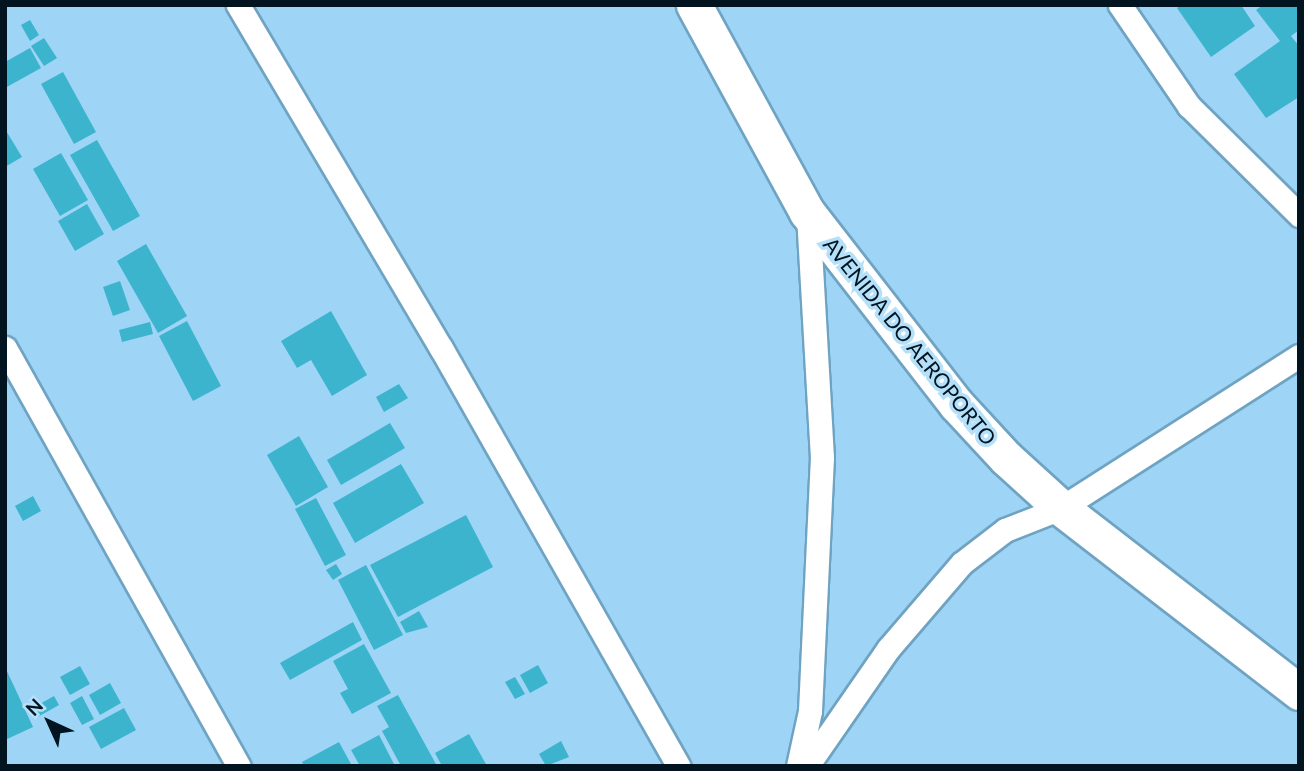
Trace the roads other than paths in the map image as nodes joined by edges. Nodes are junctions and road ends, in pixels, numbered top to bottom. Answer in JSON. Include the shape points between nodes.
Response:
{"nodes":[{"id":1,"x":238,"y":5,"type":"edge"},
{"id":2,"x":694,"y":5,"type":"edge"},
{"id":3,"x":1122,"y":6,"type":"edge"},
{"id":4,"x":807,"y":212,"type":"junction"},
{"id":5,"x":1299,"y":215,"type":"edge"},
{"id":6,"x":5,"y":348,"type":"edge"},
{"id":7,"x":1299,"y":356,"type":"edge"},
{"id":8,"x":1061,"y":508,"type":"junction"},
{"id":9,"x":1299,"y":692,"type":"edge"},
{"id":10,"x":239,"y":766,"type":"edge"},
{"id":11,"x":678,"y":766,"type":"edge"},
{"id":12,"x":798,"y":766,"type":"edge"},
{"id":13,"x":807,"y":766,"type":"edge"}],
"edges":[{"from":1,"to":11,"type":"street","via":[[441,348]]},
{"from":2,"to":4,"type":"main road","name":"AVENIDA DO AEROPORTO"},
{"from":3,"to":5,"type":"street","via":[[1189,106]]},
{"from":4,"to":8,"type":"main road","name":"AVENIDA DO AEROPORTO","via":[[956,404]]},
{"from":4,"to":12,"type":"street","via":[[822,458],[810,711]]},
{"from":6,"to":10,"type":"street"},
{"from":7,"to":8,"type":"street"},
{"from":8,"to":9,"type":"main road","name":"AVENIDA DO AEROPORTO"},
{"from":8,"to":13,"type":"street","via":[[1005,530],[962,563],[888,649]]}]}
